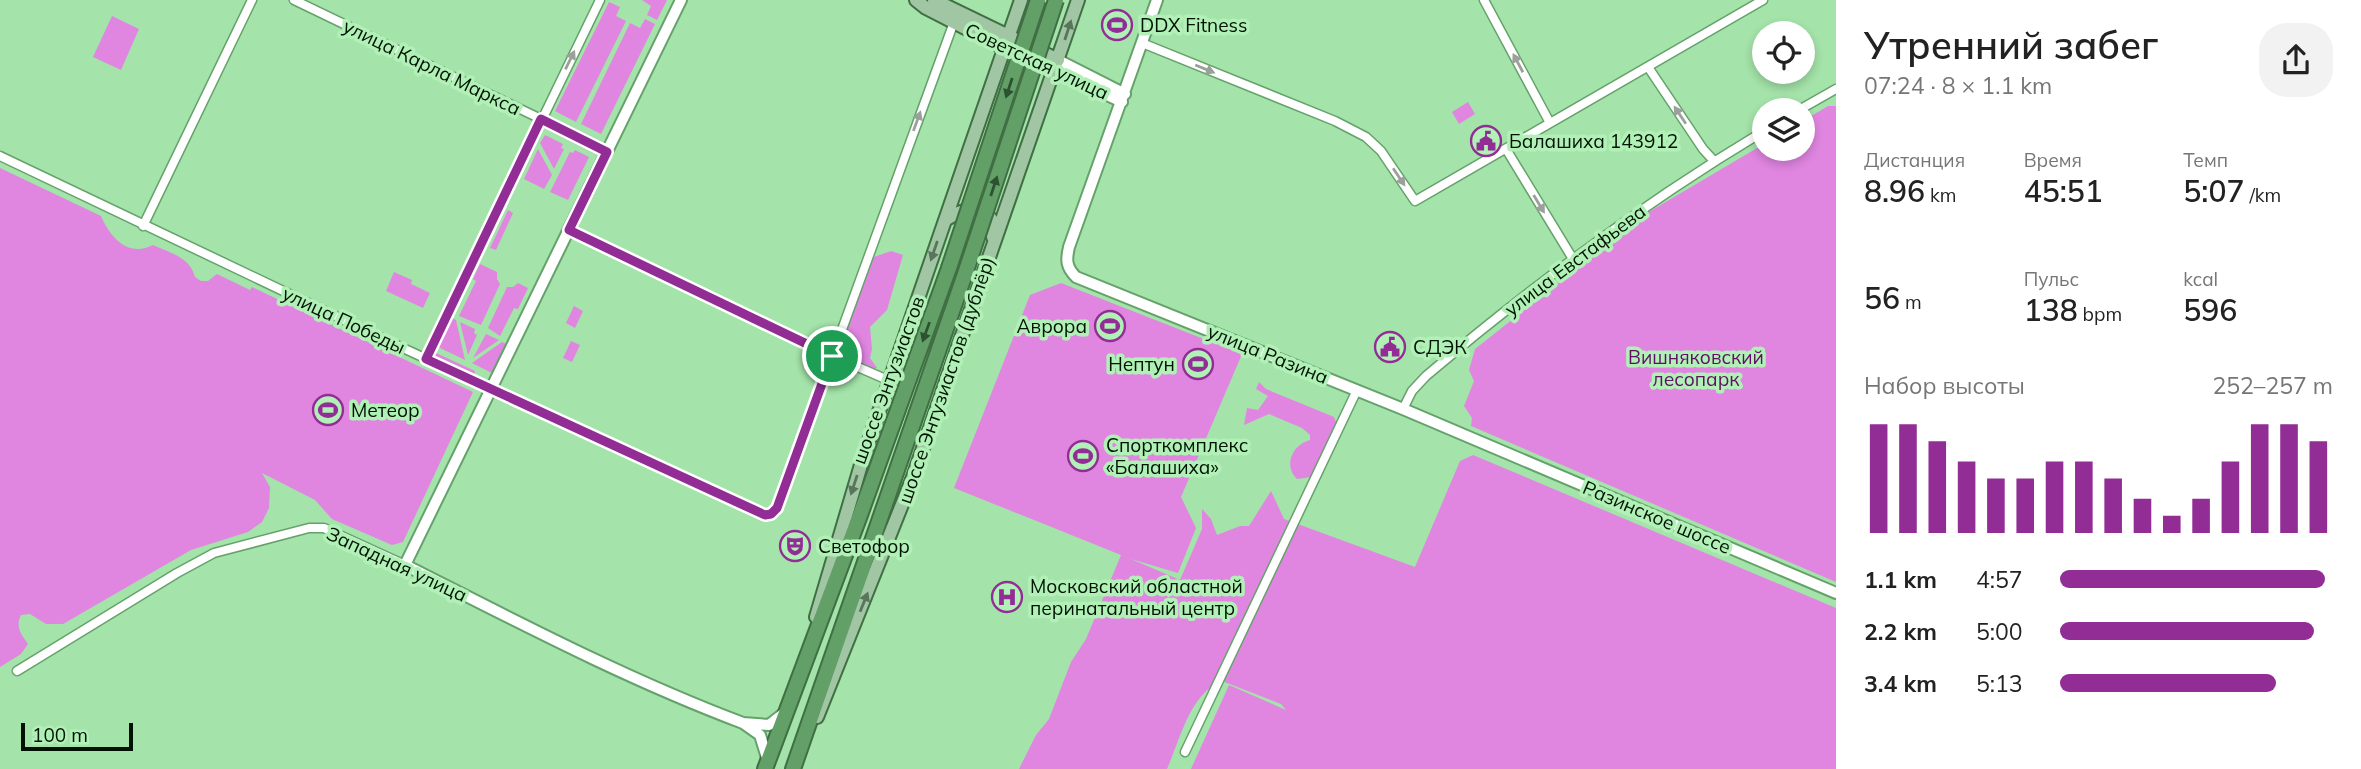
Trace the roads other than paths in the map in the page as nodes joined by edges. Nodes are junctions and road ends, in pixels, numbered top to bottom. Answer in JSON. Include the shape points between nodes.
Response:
{"nodes":[{"id":1,"x":252,"y":0,"type":"edge"},
{"id":2,"x":600,"y":0,"type":"edge"},
{"id":3,"x":681,"y":0,"type":"edge"},
{"id":4,"x":916,"y":0,"type":"edge"},
{"id":5,"x":934,"y":0,"type":"edge"},
{"id":6,"x":1021,"y":0,"type":"edge"},
{"id":7,"x":1038,"y":0,"type":"edge"},
{"id":8,"x":1056,"y":0,"type":"edge"},
{"id":9,"x":1077,"y":0,"type":"edge"},
{"id":10,"x":1157,"y":0,"type":"edge"},
{"id":11,"x":1484,"y":0,"type":"edge"},
{"id":12,"x":1763,"y":0,"type":"edge"},
{"id":13,"x":298,"y":1,"type":"edge"},
{"id":14,"x":957,"y":12,"type":"junction"},
{"id":15,"x":1007,"y":42,"type":"junction"},
{"id":16,"x":1142,"y":43,"type":"junction"},
{"id":17,"x":1056,"y":66,"type":"junction"},
{"id":18,"x":1648,"y":67,"type":"junction"},
{"id":19,"x":1836,"y":89,"type":"edge"},
{"id":20,"x":1123,"y":98,"type":"junction"},
{"id":21,"x":1815,"y":101,"type":"edge"},
{"id":22,"x":541,"y":119,"type":"junction"},
{"id":23,"x":1550,"y":123,"type":"junction"},
{"id":24,"x":1752,"y":138,"type":"edge"},
{"id":25,"x":1506,"y":149,"type":"junction"},
{"id":26,"x":607,"y":152,"type":"junction"},
{"id":27,"x":0,"y":156,"type":"edge"},
{"id":28,"x":1714,"y":161,"type":"junction"},
{"id":29,"x":945,"y":220,"type":"junction"},
{"id":30,"x":143,"y":226,"type":"junction"},
{"id":31,"x":569,"y":230,"type":"junction"},
{"id":32,"x":993,"y":244,"type":"junction"},
{"id":33,"x":1573,"y":259,"type":"junction"},
{"id":34,"x":832,"y":356,"type":"junction"},
{"id":35,"x":426,"y":359,"type":"junction"},
{"id":36,"x":890,"y":381,"type":"junction"},
{"id":37,"x":491,"y":387,"type":"junction"},
{"id":38,"x":1357,"y":390,"type":"junction"},
{"id":39,"x":1404,"y":409,"type":"junction"},
{"id":40,"x":1477,"y":440,"type":"joint"},
{"id":41,"x":405,"y":565,"type":"junction"},
{"id":42,"x":1836,"y":593,"type":"edge"},
{"id":43,"x":801,"y":669,"type":"junction"},
{"id":44,"x":18,"y":671,"type":"dead end"},
{"id":45,"x":786,"y":710,"type":"junction"},
{"id":46,"x":743,"y":723,"type":"junction"},
{"id":47,"x":1185,"y":752,"type":"dead end"},
{"id":48,"x":796,"y":762,"type":"edge"},
{"id":49,"x":767,"y":765,"type":"edge"}],
"edges":[{"from":1,"to":30,"type":"street"},
{"from":22,"to":2,"type":"street","one_way":true},
{"from":3,"to":26,"type":"street"},
{"from":4,"to":14,"type":"main road","name":"Советская улица"},
{"from":5,"to":14,"type":"main road","name":"Советская улица"},
{"from":6,"to":15,"type":"main road"},
{"from":7,"to":43,"type":"highway","name":"шоссе Энтузиастов","one_way":true,"bridge":true,"via":[[949,268]]},
{"from":48,"to":8,"type":"highway","name":"шоссе Энтузиастов","one_way":true,"bridge":true},
{"from":17,"to":9,"type":"main road","name":"шоссе Энтузиастов (дублёр)","one_way":true},
{"from":10,"to":16,"type":"street"},
{"from":23,"to":11,"type":"street","one_way":true},
{"from":12,"to":18,"type":"street"},
{"from":13,"to":22,"type":"street","name":"улица Карла Маркса"},
{"from":14,"to":15,"type":"main road","name":"Советская улица"},
{"from":34,"to":14,"type":"street","one_way":true},
{"from":15,"to":17,"type":"main road","name":"Советская улица"},
{"from":15,"to":29,"type":"main road"},
{"from":16,"to":20,"type":"street"},
{"from":16,"to":25,"type":"street","one_way":true,"via":[[1366,137],[1415,201]]},
{"from":17,"to":20,"type":"street","name":"Советская улица"},
{"from":17,"to":32,"type":"main road","name":"шоссе Энтузиастов (дублёр)"},
{"from":18,"to":23,"type":"street"},
{"from":28,"to":18,"type":"street","one_way":true},
{"from":19,"to":21,"type":"street"},
{"from":20,"to":38,"type":"street","name":"улица Разина","via":[[1069,247],[1069,270],[1076,277]]},
{"from":22,"to":26,"type":"street","name":"улица Карла Маркса"},
{"from":22,"to":35,"type":"street"},
{"from":23,"to":25,"type":"street"},
{"from":24,"to":28,"type":"street","name":"улица Евстафьева"},
{"from":25,"to":33,"type":"street","one_way":true},
{"from":26,"to":31,"type":"street"},
{"from":27,"to":30,"type":"street","name":"улица Победы"},
{"from":28,"to":33,"type":"street","name":"улица Евстафьева"},
{"from":29,"to":32,"type":"main road","via":[[964,210],[983,212],[993,225]]},
{"from":29,"to":36,"type":"main road","one_way":true},
{"from":30,"to":35,"type":"street","name":"улица Победы"},
{"from":31,"to":34,"type":"street"},
{"from":31,"to":37,"type":"street"},
{"from":48,"to":32,"type":"main road","name":"шоссе Энтузиастов (дублёр)","one_way":true,"via":[[913,477]]},
{"from":33,"to":39,"type":"street","name":"улица Евстафьева","via":[[1426,376]]},
{"from":34,"to":36,"type":"street"},
{"from":34,"to":37,"type":"street","name":"улица Победы","via":[[777,508],[765,515]]},
{"from":35,"to":37,"type":"street","name":"улица Победы"},
{"from":36,"to":43,"type":"main road","one_way":true},
{"from":37,"to":41,"type":"street"},
{"from":38,"to":39,"type":"street","name":"улица Разина"},
{"from":38,"to":47,"type":"street"},
{"from":39,"to":40,"type":"street","name":"улица Разина"},
{"from":40,"to":42,"type":"street","name":"Разинское шоссе"},
{"from":41,"to":44,"type":"street","name":"Западная улица","via":[[324,527],[214,553]]},
{"from":41,"to":46,"type":"street","name":"Западная улица","via":[[613,669]]},
{"from":43,"to":45,"type":"highway","name":"шоссе Энтузиастов"},
{"from":45,"to":46,"type":"street","name":"Западная улица","via":[[769,725]]},
{"from":45,"to":49,"type":"highway","name":"шоссе Энтузиастов"},
{"from":46,"to":49,"type":"street","name":"Западная улица","via":[[761,735]]}]}
